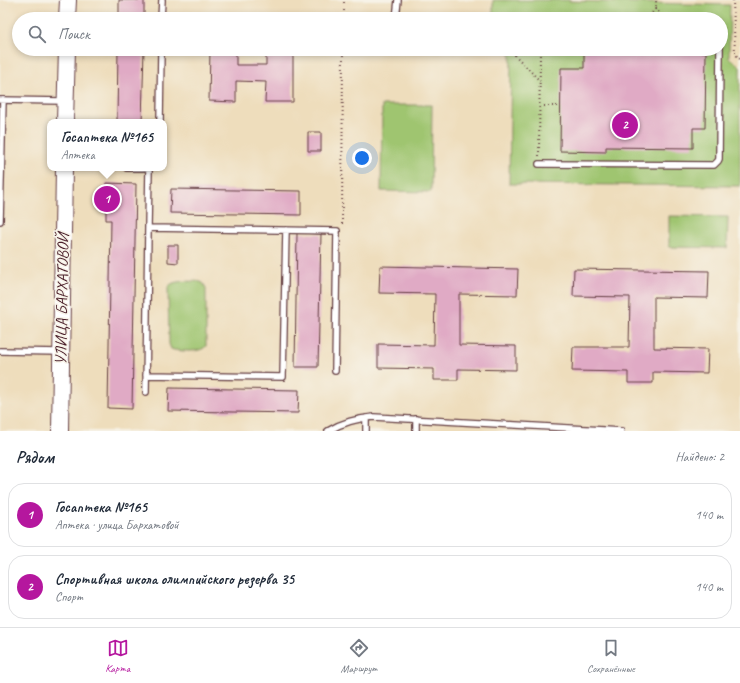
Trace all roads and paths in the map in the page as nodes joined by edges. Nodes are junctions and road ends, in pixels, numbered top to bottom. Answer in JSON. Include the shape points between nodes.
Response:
{"nodes":[{"id":1,"x":68,"y":0,"type":"edge"},
{"id":2,"x":162,"y":0,"type":"edge"},
{"id":3,"x":344,"y":0,"type":"edge"},
{"id":4,"x":398,"y":0,"type":"edge"},
{"id":5,"x":656,"y":0,"type":"edge"},
{"id":6,"x":733,"y":0,"type":"edge"},
{"id":7,"x":656,"y":8,"type":"junction"},
{"id":8,"x":67,"y":12,"type":"edge"},
{"id":9,"x":161,"y":12,"type":"edge"},
{"id":10,"x":344,"y":12,"type":"edge"},
{"id":11,"x":397,"y":12,"type":"edge"},
{"id":12,"x":653,"y":12,"type":"edge"},
{"id":13,"x":659,"y":12,"type":"edge"},
{"id":14,"x":67,"y":56,"type":"edge"},
{"id":15,"x":161,"y":56,"type":"edge"},
{"id":16,"x":343,"y":56,"type":"edge"},
{"id":17,"x":516,"y":56,"type":"edge"},
{"id":18,"x":540,"y":56,"type":"edge"},
{"id":19,"x":720,"y":56,"type":"edge"},
{"id":20,"x":740,"y":59,"type":"edge"},
{"id":21,"x":540,"y":81,"type":"junction"},
{"id":22,"x":1,"y":100,"type":"edge"},
{"id":23,"x":66,"y":101,"type":"junction"},
{"id":24,"x":540,"y":106,"type":"junction"},
{"id":25,"x":560,"y":106,"type":"dead end"},
{"id":26,"x":65,"y":119,"type":"edge"},
{"id":27,"x":160,"y":119,"type":"edge"},
{"id":28,"x":539,"y":164,"type":"joint"},
{"id":29,"x":64,"y":171,"type":"edge"},
{"id":30,"x":150,"y":171,"type":"edge"},
{"id":31,"x":0,"y":221,"type":"edge"},
{"id":32,"x":148,"y":228,"type":"junction"},
{"id":33,"x":286,"y":230,"type":"junction"},
{"id":34,"x":337,"y":231,"type":"junction"},
{"id":35,"x":0,"y":351,"type":"edge"},
{"id":36,"x":61,"y":352,"type":"junction"},
{"id":37,"x":335,"y":371,"type":"dead end"},
{"id":38,"x":146,"y":375,"type":"junction"},
{"id":39,"x":146,"y":392,"type":"dead end"},
{"id":40,"x":366,"y":418,"type":"junction"},
{"id":41,"x":416,"y":419,"type":"junction"},
{"id":42,"x":60,"y":431,"type":"edge"},
{"id":43,"x":328,"y":431,"type":"edge"},
{"id":44,"x":366,"y":431,"type":"edge"},
{"id":45,"x":416,"y":431,"type":"edge"},
{"id":46,"x":621,"y":431,"type":"edge"}],
"edges":[{"from":1,"to":8,"type":"street"},
{"from":2,"to":9,"type":"lane"},
{"from":3,"to":10,"type":"path"},
{"from":4,"to":11,"type":"lane"},
{"from":5,"to":7,"type":"path"},
{"from":6,"to":20,"type":"path","via":[[735,54]]},
{"from":7,"to":12,"type":"path"},
{"from":7,"to":13,"type":"path"},
{"from":14,"to":23,"type":"street"},
{"from":15,"to":27,"type":"lane"},
{"from":16,"to":34,"type":"path","via":[[342,231]]},
{"from":17,"to":21,"type":"path"},
{"from":18,"to":21,"type":"path"},
{"from":19,"to":28,"type":"lane","via":[[719,158],[714,165]]},
{"from":21,"to":24,"type":"path"},
{"from":22,"to":23,"type":"lane"},
{"from":22,"to":31,"type":"lane"},
{"from":23,"to":26,"type":"street"},
{"from":24,"to":25,"type":"path"},
{"from":24,"to":28,"type":"path"},
{"from":29,"to":36,"type":"street","name":"УЛИЦА БАРХАТОВОЙ"},
{"from":30,"to":32,"type":"lane"},
{"from":32,"to":33,"type":"lane"},
{"from":32,"to":38,"type":"lane"},
{"from":33,"to":34,"type":"lane"},
{"from":33,"to":38,"type":"lane","via":[[283,377]]},
{"from":34,"to":37,"type":"lane"},
{"from":35,"to":36,"type":"lane"},
{"from":36,"to":42,"type":"street","name":"УЛИЦА БАРХАТОВОЙ"},
{"from":38,"to":39,"type":"lane"},
{"from":40,"to":41,"type":"lane"},
{"from":40,"to":43,"type":"lane","via":[[353,419]]},
{"from":40,"to":44,"type":"lane"},
{"from":41,"to":45,"type":"lane"},
{"from":41,"to":46,"type":"lane"}]}
